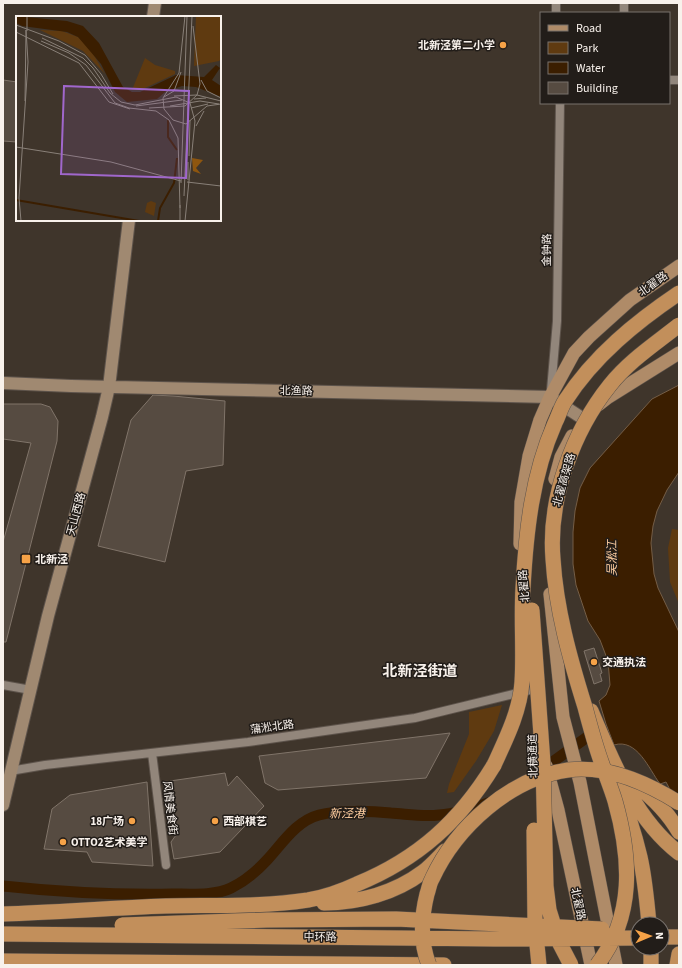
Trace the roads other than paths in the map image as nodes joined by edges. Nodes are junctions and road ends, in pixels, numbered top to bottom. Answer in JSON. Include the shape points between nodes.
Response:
{"nodes":[{"id":1,"x":155,"y":3,"type":"edge"},
{"id":2,"x":153,"y":16,"type":"edge"},
{"id":3,"x":560,"y":104,"type":"edge"},
{"id":4,"x":129,"y":221,"type":"edge"},
{"id":5,"x":679,"y":266,"type":"edge"},
{"id":6,"x":679,"y":293,"type":"edge"},
{"id":7,"x":679,"y":325,"type":"edge"},
{"id":8,"x":679,"y":353,"type":"edge"},
{"id":9,"x":3,"y":382,"type":"edge"},
{"id":10,"x":109,"y":387,"type":"junction"},
{"id":11,"x":550,"y":397,"type":"junction"},
{"id":12,"x":582,"y":418,"type":"junction"},
{"id":13,"x":526,"y":547,"type":"junction"},
{"id":14,"x":575,"y":675,"type":"junction"},
{"id":15,"x":3,"y":685,"type":"edge"},
{"id":16,"x":534,"y":689,"type":"junction"},
{"id":17,"x":31,"y":690,"type":"junction"},
{"id":18,"x":152,"y":753,"type":"junction"},
{"id":19,"x":10,"y":771,"type":"junction"},
{"id":20,"x":628,"y":779,"type":"junction"},
{"id":21,"x":679,"y":803,"type":"edge"},
{"id":22,"x":3,"y":805,"type":"edge"},
{"id":23,"x":465,"y":830,"type":"junction"},
{"id":24,"x":679,"y":832,"type":"edge"},
{"id":25,"x":679,"y":853,"type":"edge"},
{"id":26,"x":166,"y":865,"type":"dead end"},
{"id":27,"x":273,"y":903,"type":"junction"},
{"id":28,"x":3,"y":914,"type":"edge"},
{"id":29,"x":648,"y":916,"type":"edge"},
{"id":30,"x":3,"y":928,"type":"edge"},
{"id":31,"x":42,"y":928,"type":"joint"},
{"id":32,"x":3,"y":934,"type":"edge"},
{"id":33,"x":630,"y":935,"type":"edge"},
{"id":34,"x":630,"y":937,"type":"edge"},
{"id":35,"x":679,"y":954,"type":"edge"},
{"id":36,"x":3,"y":961,"type":"edge"},
{"id":37,"x":615,"y":961,"type":"edge"},
{"id":38,"x":592,"y":963,"type":"edge"},
{"id":39,"x":429,"y":965,"type":"edge"},
{"id":40,"x":444,"y":965,"type":"edge"},
{"id":41,"x":539,"y":965,"type":"edge"},
{"id":42,"x":571,"y":965,"type":"edge"},
{"id":43,"x":677,"y":965,"type":"edge"}],
"edges":[{"from":1,"to":2,"type":"main road"},
{"from":3,"to":11,"type":"street","name":"金钟路","via":[[557,321]]},
{"from":4,"to":10,"type":"main road","name":"天山西路"},
{"from":5,"to":11,"type":"main road","name":"北翟路","via":[[630,300],[589,337],[574,354]]},
{"from":6,"to":13,"type":"highway","bridge":true,"via":[[623,335],[594,363],[565,401],[549,436],[538,471],[530,508]]},
{"from":7,"to":14,"type":"highway","name":"北翟高架路","bridge":true,"via":[[639,356],[611,384],[588,415],[562,479],[556,508],[552,558],[564,632]]},
{"from":8,"to":12,"type":"main road","via":[[607,398]]},
{"from":9,"to":10,"type":"main road","name":"北渔路"},
{"from":10,"to":11,"type":"main road","name":"北渔路"},
{"from":10,"to":17,"type":"main road","name":"天山西路"},
{"from":11,"to":12,"type":"main road"},
{"from":11,"to":16,"type":"main road","name":"北翟路","via":[[529,456],[521,502],[520,547]]},
{"from":12,"to":37,"type":"main road","via":[[561,457],[555,482],[546,553],[563,717],[580,782]]},
{"from":13,"to":27,"type":"highway","bridge":true,"via":[[522,589],[522,684],[514,718],[494,765],[482,785],[447,826],[404,861],[377,876],[338,892],[309,900]]},
{"from":13,"to":41,"type":"highway","name":"北横通道","bridge":true,"via":[[534,773],[535,925]]},
{"from":13,"to":42,"type":"highway","bridge":true,"via":[[542,763],[546,886],[549,910],[559,942]]},
{"from":14,"to":25,"type":"highway","bridge":true,"via":[[632,798],[654,830]]},
{"from":14,"to":29,"type":"highway","bridge":true,"via":[[619,790],[640,857]]},
{"from":14,"to":38,"type":"highway","bridge":true,"via":[[615,801],[627,867],[626,899],[619,926],[605,955]]},
{"from":15,"to":17,"type":"street"},
{"from":16,"to":18,"type":"street","name":"蒲淞北路","via":[[415,718]]},
{"from":16,"to":38,"type":"main road","name":"北翟路","bridge":true,"via":[[538,734],[558,810]]},
{"from":17,"to":19,"type":"main road","name":"天山西路"},
{"from":18,"to":19,"type":"street","name":"蒲淞北路"},
{"from":18,"to":26,"type":"street","name":"风情美食街"},
{"from":19,"to":22,"type":"main road","name":"天山西路"},
{"from":20,"to":21,"type":"highway","bridge":true},
{"from":20,"to":23,"type":"highway","bridge":true,"via":[[592,769],[548,774],[530,780],[506,794]]},
{"from":20,"to":24,"type":"highway","via":[[649,795]]},
{"from":23,"to":27,"type":"highway","bridge":true,"via":[[424,872],[383,894],[327,904]]},
{"from":23,"to":39,"type":"highway","bridge":true,"via":[[431,880],[425,901],[422,930]]},
{"from":27,"to":28,"type":"highway"},
{"from":30,"to":31,"type":"main road"},
{"from":31,"to":33,"type":"highway","bridge":true,"via":[[268,920],[396,919],[595,928]]},
{"from":32,"to":34,"type":"highway","name":"中环路","bridge":true,"via":[[495,939]]},
{"from":35,"to":43,"type":"highway"},
{"from":36,"to":40,"type":"highway"}]}
